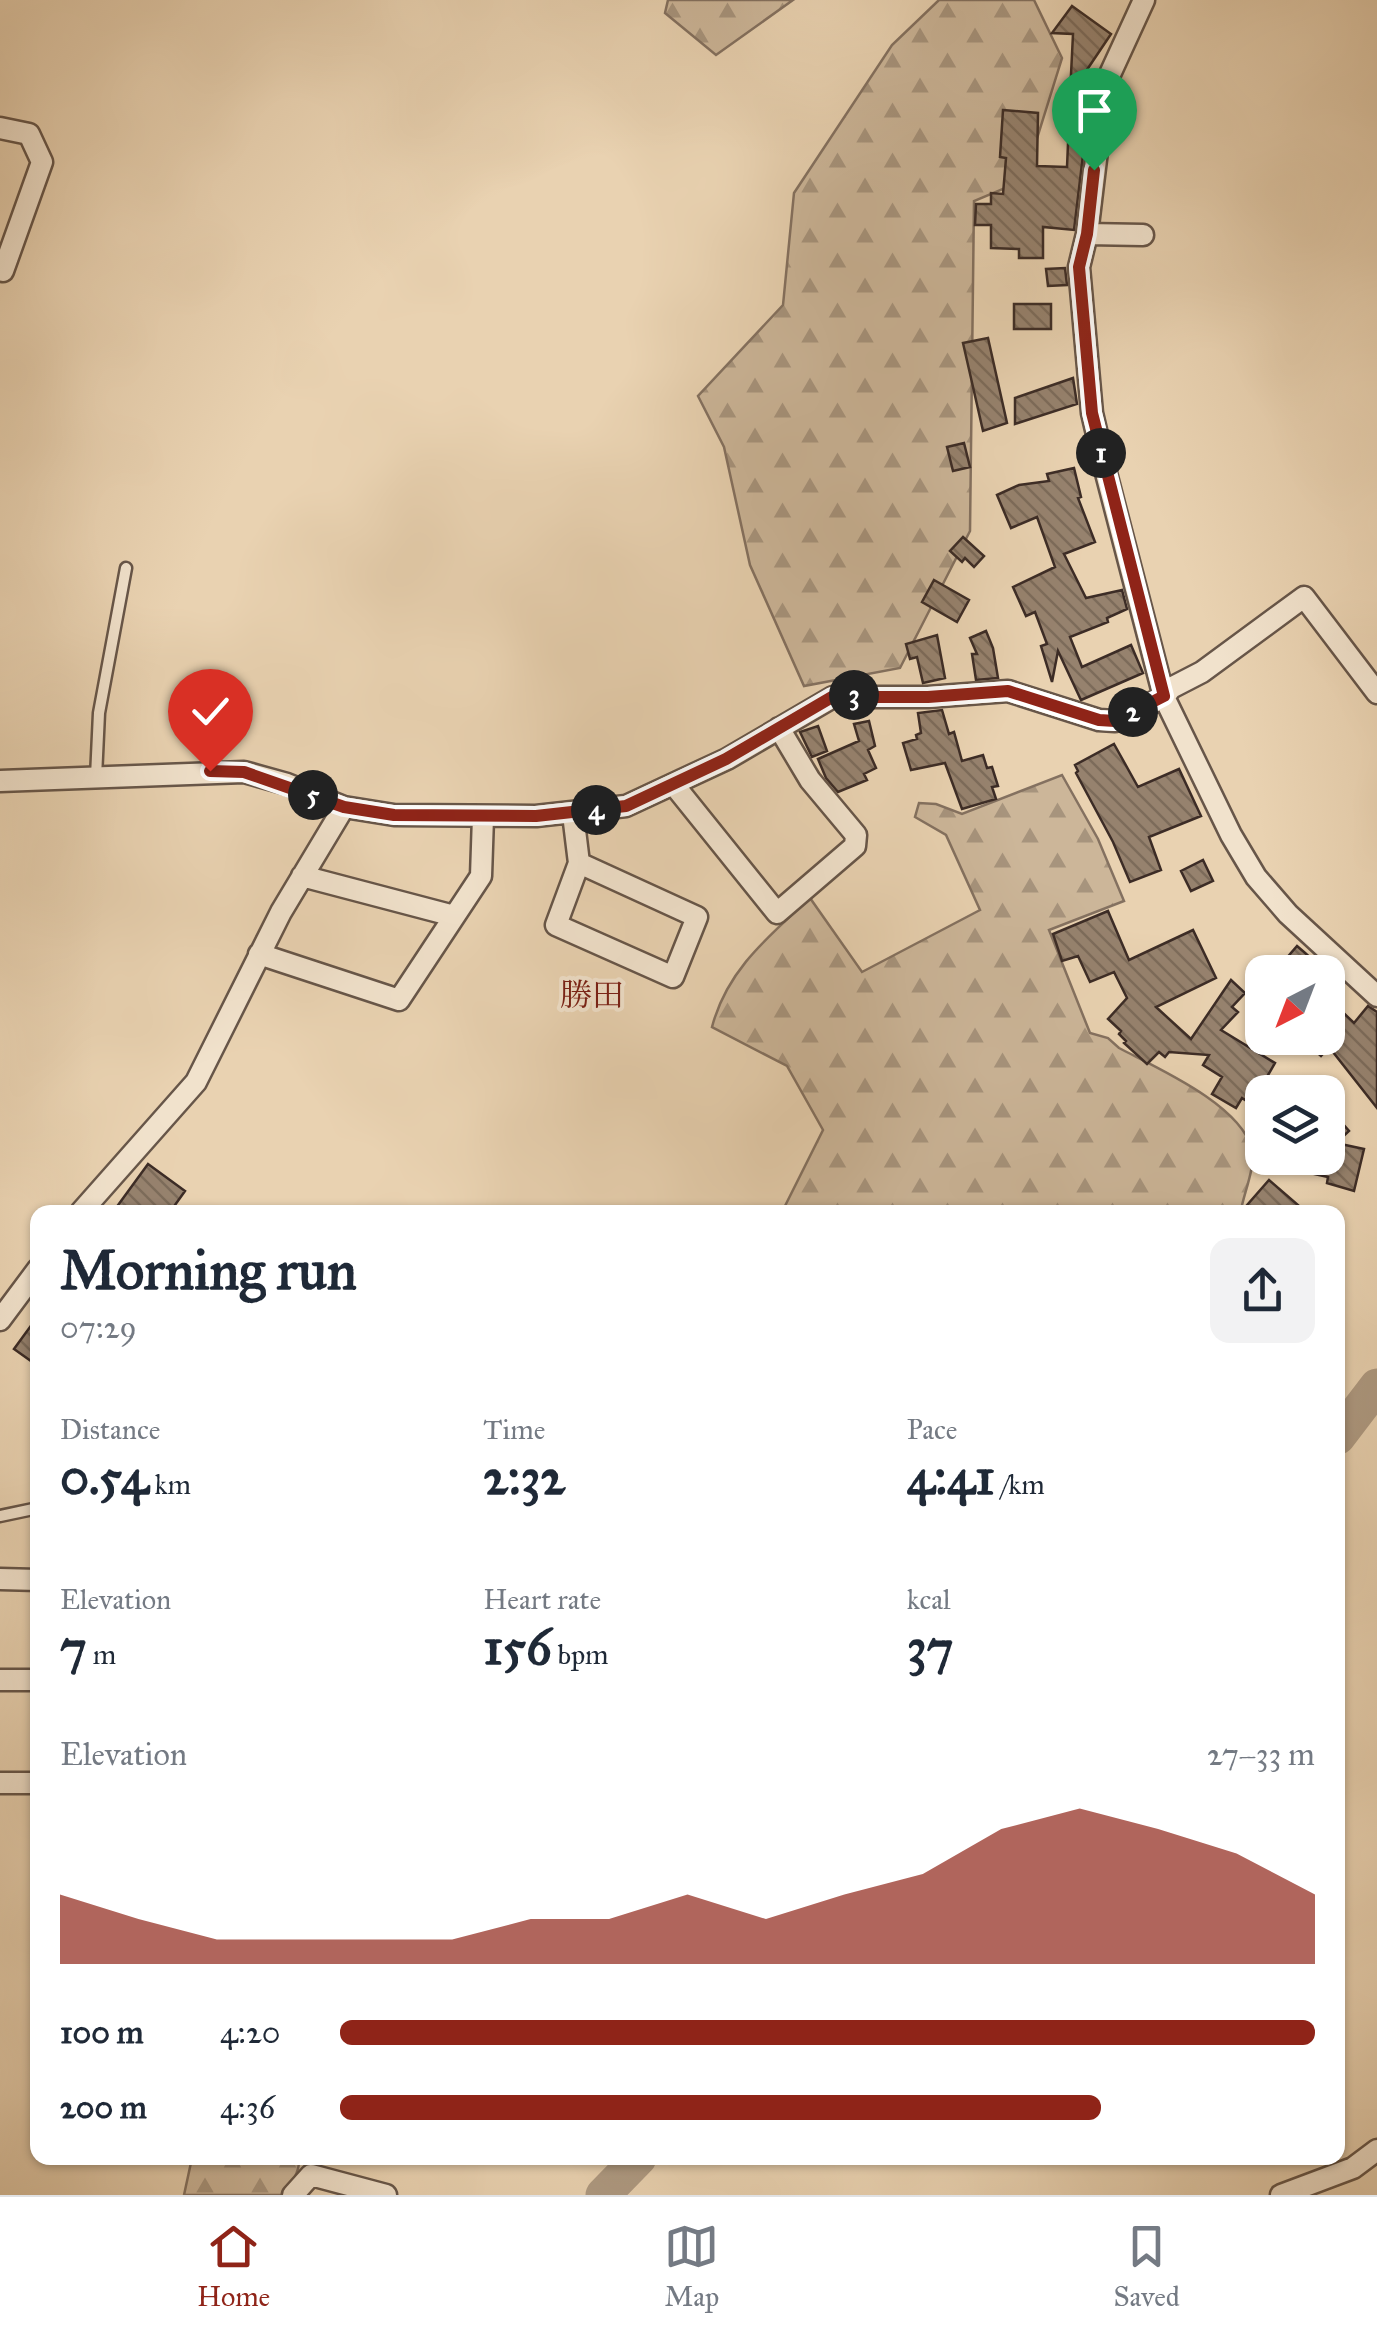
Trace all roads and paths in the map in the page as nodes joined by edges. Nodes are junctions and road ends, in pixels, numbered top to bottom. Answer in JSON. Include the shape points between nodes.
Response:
{"nodes":[{"id":1,"x":1138,"y":3,"type":"edge"},
{"id":2,"x":0,"y":128,"type":"edge"},
{"id":3,"x":1087,"y":234,"type":"junction"},
{"id":4,"x":1143,"y":235,"type":"dead end"},
{"id":5,"x":0,"y":270,"type":"edge"},
{"id":6,"x":126,"y":568,"type":"dead end"},
{"id":7,"x":1377,"y":693,"type":"edge"},
{"id":8,"x":1164,"y":696,"type":"junction"},
{"id":9,"x":779,"y":728,"type":"junction"},
{"id":10,"x":96,"y":778,"type":"junction"},
{"id":11,"x":0,"y":782,"type":"edge"},
{"id":12,"x":674,"y":785,"type":"junction"},
{"id":13,"x":344,"y":807,"type":"junction"},
{"id":14,"x":573,"y":814,"type":"junction"},
{"id":15,"x":483,"y":817,"type":"junction"},
{"id":16,"x":579,"y":864,"type":"junction"},
{"id":17,"x":302,"y":876,"type":"junction"},
{"id":18,"x":454,"y":916,"type":"junction"},
{"id":19,"x":259,"y":954,"type":"junction"},
{"id":20,"x":1377,"y":996,"type":"edge"},
{"id":21,"x":87,"y":1205,"type":"edge"},
{"id":22,"x":30,"y":1281,"type":"edge"},
{"id":23,"x":0,"y":1320,"type":"edge"},
{"id":24,"x":30,"y":1510,"type":"edge"},
{"id":25,"x":0,"y":1516,"type":"edge"},
{"id":26,"x":0,"y":1579,"type":"edge"},
{"id":27,"x":30,"y":1580,"type":"edge"},
{"id":28,"x":0,"y":1680,"type":"edge"},
{"id":29,"x":30,"y":1680,"type":"edge"},
{"id":30,"x":0,"y":1783,"type":"edge"},
{"id":31,"x":30,"y":1783,"type":"edge"},
{"id":32,"x":1377,"y":2150,"type":"edge"},
{"id":33,"x":293,"y":2195,"type":"edge"},
{"id":34,"x":386,"y":2195,"type":"edge"},
{"id":35,"x":1281,"y":2195,"type":"edge"}],
"edges":[{"from":1,"to":3,"type":"street","via":[[1104,85]]},
{"from":2,"to":5,"type":"street","via":[[28,134],[42,162]]},
{"from":3,"to":4,"type":"street"},
{"from":3,"to":8,"type":"street","via":[[1079,267],[1092,413]]},
{"from":6,"to":10,"type":"lane","via":[[99,713]]},
{"from":7,"to":8,"type":"street","via":[[1304,597]]},
{"from":8,"to":9,"type":"street","via":[[1115,721],[1008,691],[853,695],[832,697]]},
{"from":8,"to":20,"type":"street","via":[[1256,877]]},
{"from":9,"to":12,"type":"street"},
{"from":9,"to":12,"type":"street","via":[[856,836],[855,846],[777,913]]},
{"from":10,"to":11,"type":"street"},
{"from":10,"to":13,"type":"street","via":[[244,772]]},
{"from":12,"to":14,"type":"street","via":[[626,806]]},
{"from":13,"to":15,"type":"street"},
{"from":13,"to":17,"type":"street"},
{"from":14,"to":15,"type":"street"},
{"from":14,"to":16,"type":"street"},
{"from":15,"to":18,"type":"street","via":[[481,876]]},
{"from":16,"to":16,"type":"street","via":[[556,925],[673,976],[697,917]]},
{"from":17,"to":18,"type":"street"},
{"from":17,"to":19,"type":"street"},
{"from":18,"to":19,"type":"street","via":[[399,1000]]},
{"from":19,"to":21,"type":"street","via":[[196,1082]]},
{"from":22,"to":23,"type":"street"},
{"from":24,"to":25,"type":"lane"},
{"from":26,"to":27,"type":"street"},
{"from":28,"to":29,"type":"street"},
{"from":30,"to":31,"type":"street"},
{"from":32,"to":35,"type":"street","via":[[1353,2168]]},
{"from":33,"to":34,"type":"street","via":[[311,2176]]}]}
